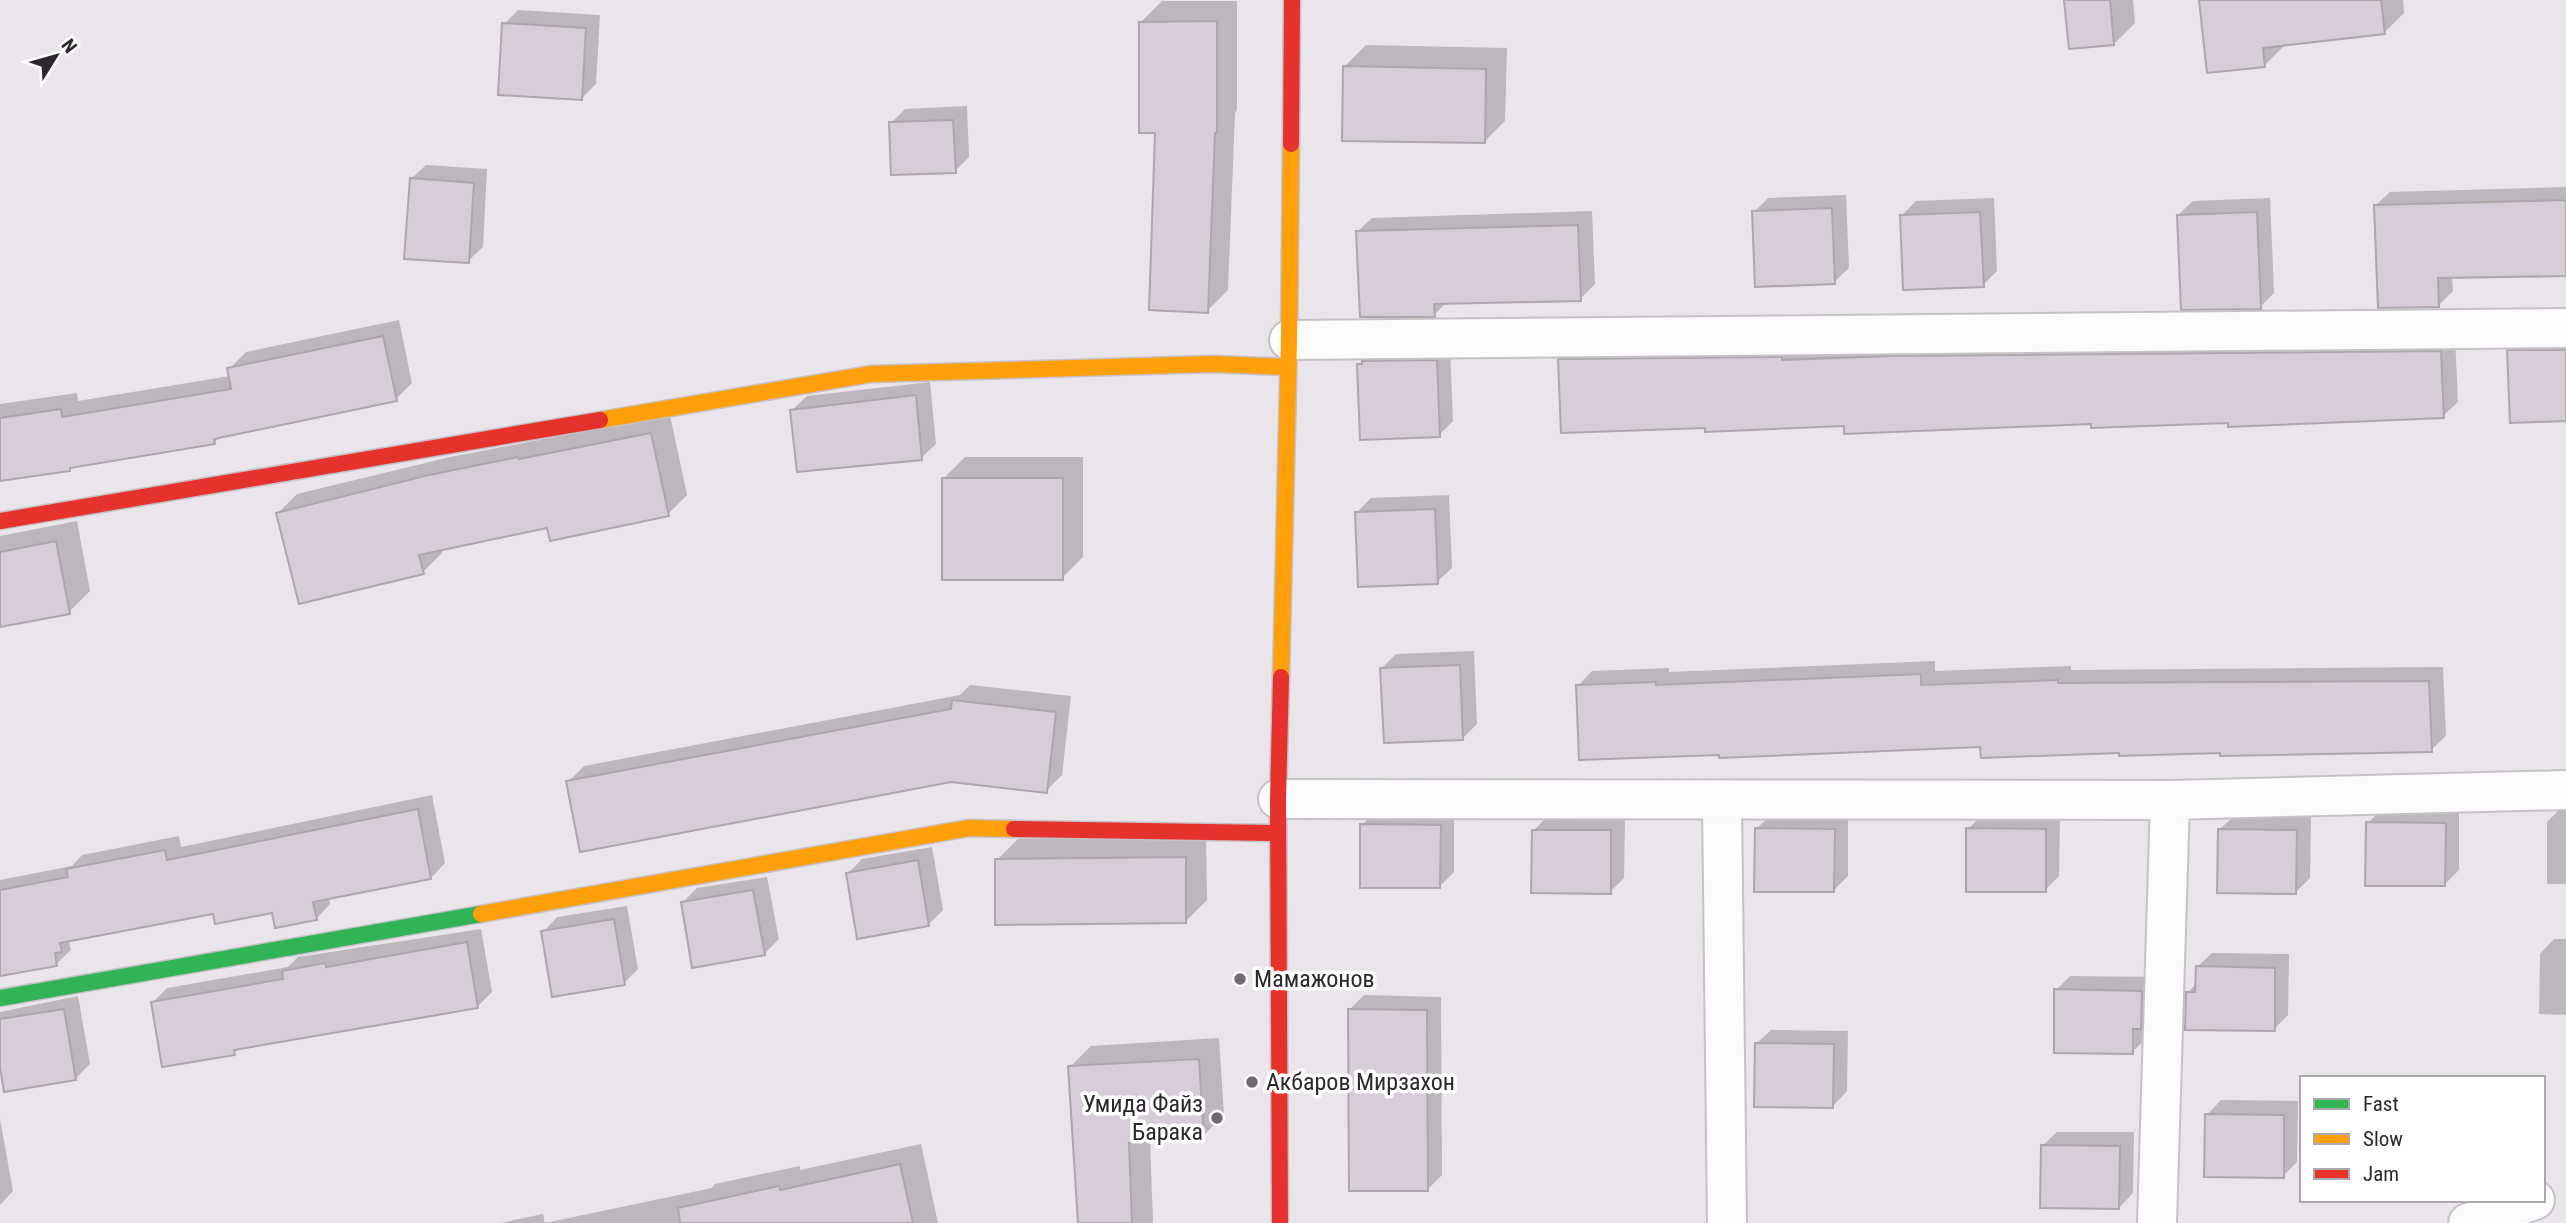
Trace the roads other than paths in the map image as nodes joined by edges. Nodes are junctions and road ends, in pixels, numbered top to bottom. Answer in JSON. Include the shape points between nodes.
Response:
{"nodes":[{"id":1,"x":1292,"y":0,"type":"edge"},
{"id":2,"x":2566,"y":328,"type":"edge"},
{"id":3,"x":1289,"y":354,"type":"junction"},
{"id":4,"x":0,"y":521,"type":"edge"},
{"id":5,"x":2566,"y":790,"type":"edge"},
{"id":6,"x":2170,"y":800,"type":"junction"},
{"id":7,"x":1722,"y":801,"type":"junction"},
{"id":8,"x":1278,"y":816,"type":"junction"},
{"id":9,"x":0,"y":998,"type":"edge"},
{"id":10,"x":2566,"y":1190,"type":"edge"},
{"id":11,"x":2545,"y":1196,"type":"edge"},
{"id":12,"x":2529,"y":1202,"type":"edge"},
{"id":13,"x":1280,"y":1223,"type":"edge"},
{"id":14,"x":1727,"y":1223,"type":"edge"},
{"id":15,"x":2157,"y":1223,"type":"edge"},
{"id":16,"x":2468,"y":1223,"type":"edge"}],
"edges":[{"from":1,"to":3,"type":"street"},
{"from":2,"to":3,"type":"street"},
{"from":3,"to":4,"type":"street","via":[[1212,364],[871,374]]},
{"from":3,"to":8,"type":"street"},
{"from":5,"to":6,"type":"street"},
{"from":6,"to":7,"type":"street"},
{"from":6,"to":15,"type":"street"},
{"from":7,"to":8,"type":"street"},
{"from":7,"to":14,"type":"street"},
{"from":8,"to":9,"type":"street","via":[[969,828]]},
{"from":8,"to":13,"type":"street"},
{"from":10,"to":11,"type":"street"},
{"from":12,"to":16,"type":"street"}]}
